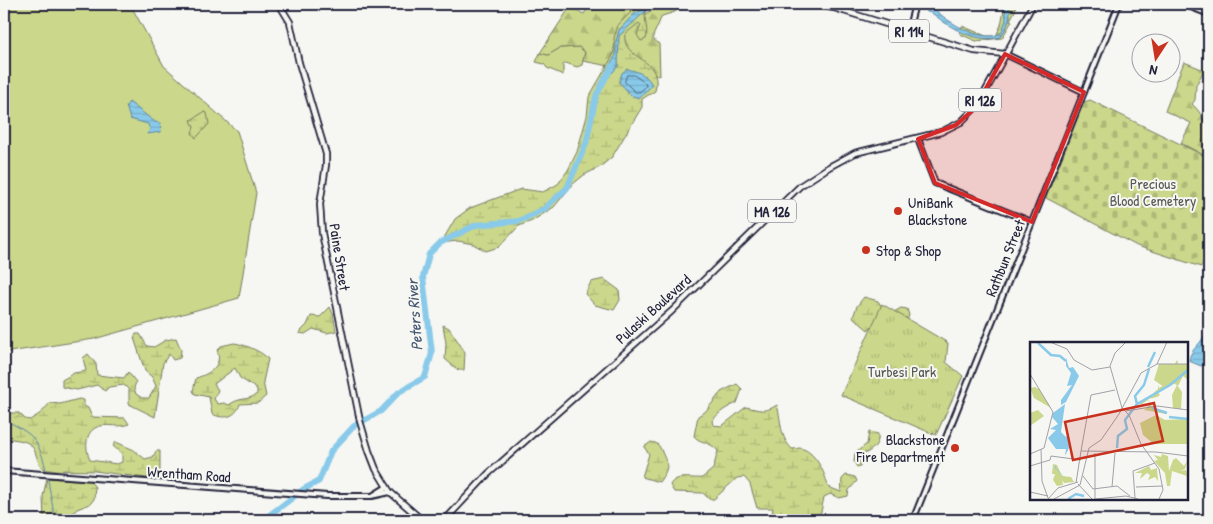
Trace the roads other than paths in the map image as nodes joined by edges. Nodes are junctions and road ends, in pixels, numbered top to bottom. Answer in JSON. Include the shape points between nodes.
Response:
{"nodes":[{"id":1,"x":279,"y":4,"type":"edge"},
{"id":2,"x":814,"y":4,"type":"edge"},
{"id":3,"x":915,"y":4,"type":"edge"},
{"id":4,"x":1033,"y":4,"type":"edge"},
{"id":5,"x":1118,"y":4,"type":"edge"},
{"id":6,"x":1183,"y":4,"type":"edge"},
{"id":7,"x":1209,"y":14,"type":"edge"},
{"id":8,"x":908,"y":31,"type":"junction"},
{"id":9,"x":1005,"y":54,"type":"junction"},
{"id":10,"x":1084,"y":92,"type":"junction"},
{"id":11,"x":941,"y":132,"type":"joint"},
{"id":12,"x":918,"y":138,"type":"junction"},
{"id":13,"x":1032,"y":222,"type":"junction"},
{"id":14,"x":4,"y":471,"type":"edge"},
{"id":15,"x":389,"y":490,"type":"junction"},
{"id":16,"x":422,"y":519,"type":"edge"},
{"id":17,"x":446,"y":519,"type":"edge"},
{"id":18,"x":426,"y":520,"type":"edge"},
{"id":19,"x":441,"y":520,"type":"edge"},
{"id":20,"x":913,"y":520,"type":"edge"}],
"edges":[{"from":1,"to":15,"type":"main road","name":"Paine Street","via":[[290,22],[303,80],[326,154],[320,204],[322,234],[361,424],[376,469]]},
{"from":2,"to":8,"type":"main road","number":"RI 114"},
{"from":3,"to":8,"type":"street"},
{"from":4,"to":9,"type":"main road"},
{"from":5,"to":10,"type":"street","name":"Rathbun Street"},
{"from":6,"to":7,"type":"street"},
{"from":8,"to":9,"type":"main road","number":"RI 114","via":[[974,51]]},
{"from":9,"to":10,"type":"street","number":"RI 114"},
{"from":9,"to":11,"type":"main road","number":"RI 126","via":[[975,108],[961,122]]},
{"from":10,"to":13,"type":"street","name":"Rathbun Street"},
{"from":11,"to":12,"type":"main road","number":"MA 126"},
{"from":12,"to":13,"type":"street","via":[[935,183]]},
{"from":12,"to":17,"type":"main road","name":"Pulaski Boulevard","number":"MA 126","via":[[855,153],[795,190],[672,310],[488,474]]},
{"from":13,"to":20,"type":"street","name":"Rathbun Street"},
{"from":14,"to":15,"type":"street","name":"Wrentham Road","via":[[294,494],[372,496]]},
{"from":15,"to":16,"type":"main road"},
{"from":16,"to":18,"type":"main road"},
{"from":17,"to":19,"type":"main road"}]}
